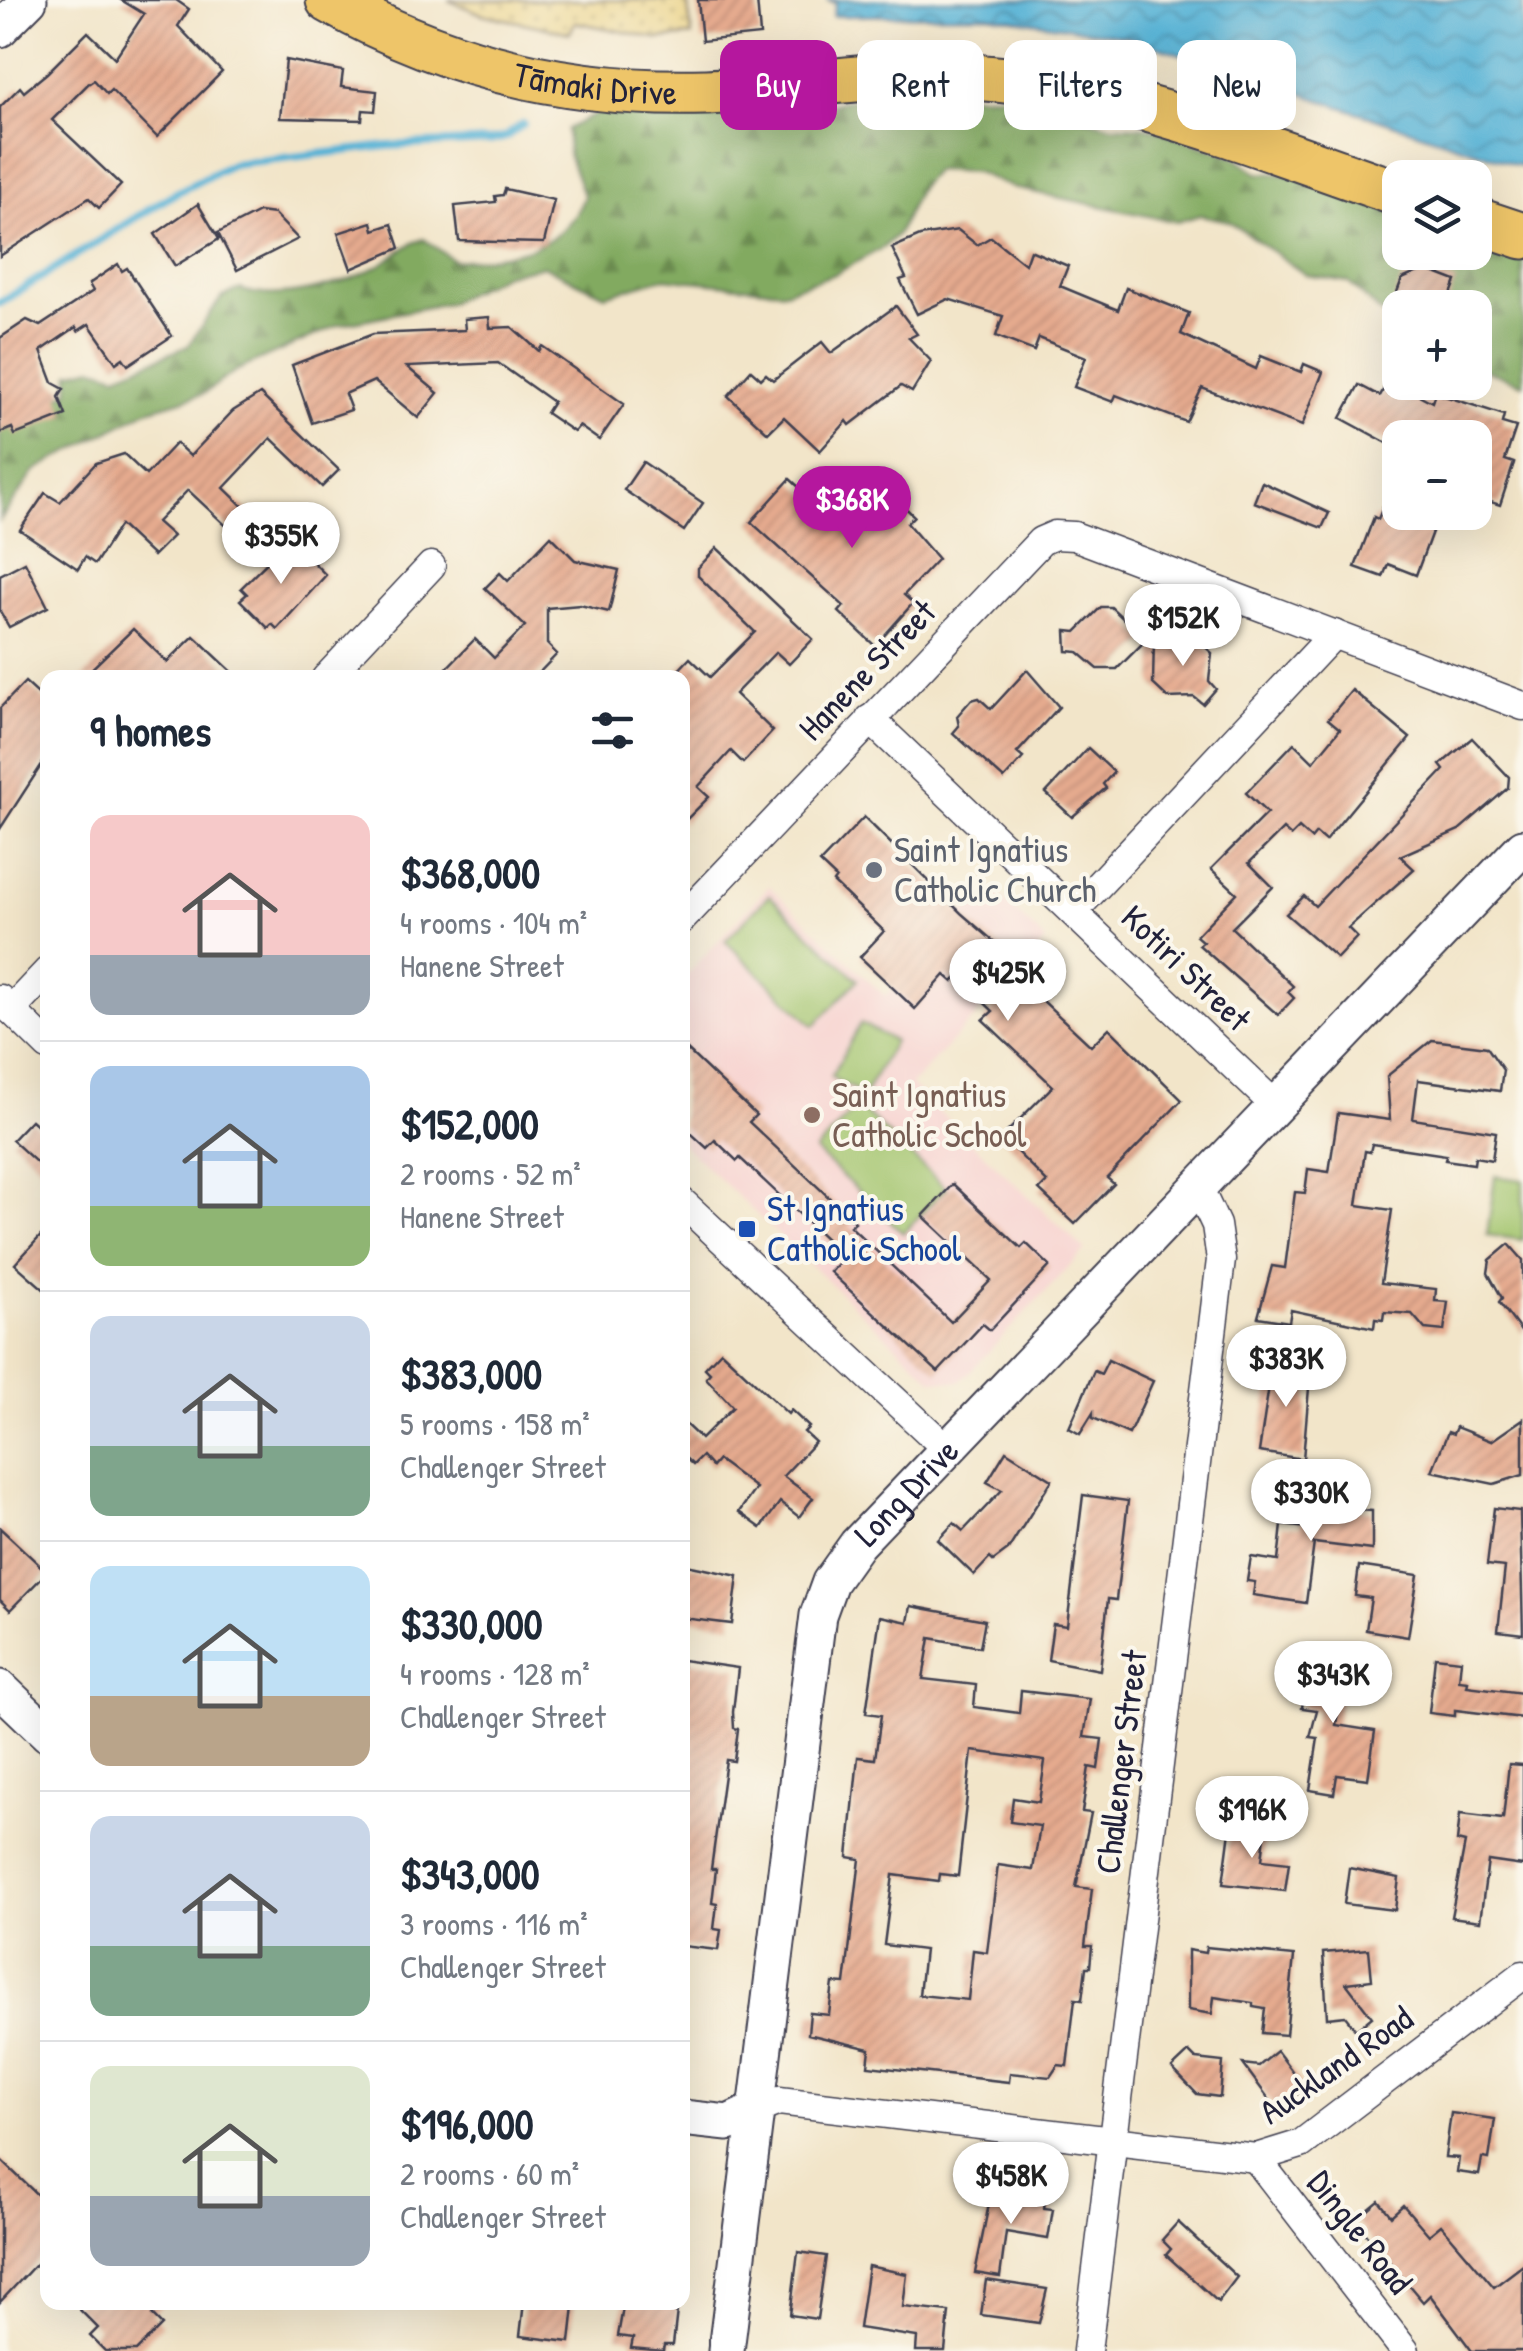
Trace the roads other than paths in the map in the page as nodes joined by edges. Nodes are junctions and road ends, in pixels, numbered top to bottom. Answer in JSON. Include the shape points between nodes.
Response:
{"nodes":[{"id":1,"x":29,"y":0,"type":"edge"},
{"id":2,"x":329,"y":0,"type":"edge"},
{"id":3,"x":0,"y":29,"type":"edge"},
{"id":4,"x":1382,"y":188,"type":"edge"},
{"id":5,"x":1492,"y":226,"type":"edge"},
{"id":6,"x":1523,"y":236,"type":"edge"},
{"id":7,"x":431,"y":566,"type":"dead end"},
{"id":8,"x":1334,"y":634,"type":"junction"},
{"id":9,"x":334,"y":670,"type":"edge"},
{"id":10,"x":1523,"y":706,"type":"edge"},
{"id":11,"x":870,"y":720,"type":"junction"},
{"id":12,"x":1523,"y":846,"type":"edge"},
{"id":13,"x":690,"y":910,"type":"edge"},
{"id":14,"x":1073,"y":912,"type":"junction"},
{"id":15,"x":40,"y":977,"type":"edge"},
{"id":16,"x":6,"y":1004,"type":"edge"},
{"id":17,"x":40,"y":1038,"type":"edge"},
{"id":18,"x":1276,"y":1106,"type":"junction"},
{"id":19,"x":1198,"y":1187,"type":"junction"},
{"id":20,"x":690,"y":1209,"type":"edge"},
{"id":21,"x":948,"y":1450,"type":"junction"},
{"id":22,"x":0,"y":1688,"type":"edge"},
{"id":23,"x":40,"y":1726,"type":"edge"},
{"id":24,"x":1523,"y":1975,"type":"edge"},
{"id":25,"x":756,"y":2110,"type":"junction"},
{"id":26,"x":690,"y":2119,"type":"edge"},
{"id":27,"x":1113,"y":2141,"type":"junction"},
{"id":28,"x":1256,"y":2158,"type":"junction"},
{"id":29,"x":726,"y":2351,"type":"edge"},
{"id":30,"x":1087,"y":2351,"type":"edge"},
{"id":31,"x":1405,"y":2351,"type":"edge"}],
"edges":[{"from":1,"to":3,"type":"street"},
{"from":2,"to":4,"type":"main road","name":"Tāmaki Drive","via":[[460,59],[556,84],[710,92],[838,77],[1014,82],[1186,118]]},
{"from":5,"to":6,"type":"main road"},
{"from":7,"to":9,"type":"street"},
{"from":8,"to":10,"type":"street","name":"Hanene Street"},
{"from":8,"to":11,"type":"street","name":"Hanene Street","via":[[1074,536],[1056,535],[1041,541]]},
{"from":8,"to":14,"type":"street"},
{"from":11,"to":13,"type":"street","name":"Hanene Street"},
{"from":11,"to":14,"type":"street","name":"Kotiri Street"},
{"from":12,"to":18,"type":"street","name":"Long Drive"},
{"from":14,"to":18,"type":"street","name":"Kotiri Street"},
{"from":15,"to":16,"type":"street"},
{"from":16,"to":17,"type":"street"},
{"from":18,"to":19,"type":"street","name":"Long Drive"},
{"from":19,"to":21,"type":"street","name":"Long Drive"},
{"from":19,"to":27,"type":"street","name":"Challenger Street","via":[[1216,1225],[1221,1260]]},
{"from":20,"to":21,"type":"street"},
{"from":21,"to":25,"type":"street","name":"Long Drive","via":[[857,1544],[830,1582],[818,1614]]},
{"from":22,"to":23,"type":"street"},
{"from":24,"to":28,"type":"street","name":"Auckland Road","via":[[1301,2144]]},
{"from":25,"to":26,"type":"street","via":[[728,2123]]},
{"from":25,"to":27,"type":"street","name":"Auckland Road","via":[[779,2101]]},
{"from":25,"to":29,"type":"street","name":"Long Drive"},
{"from":27,"to":28,"type":"street","name":"Auckland Road"},
{"from":27,"to":30,"type":"street","name":"Challenger Street"},
{"from":28,"to":31,"type":"street","name":"Dingle Road"}]}
